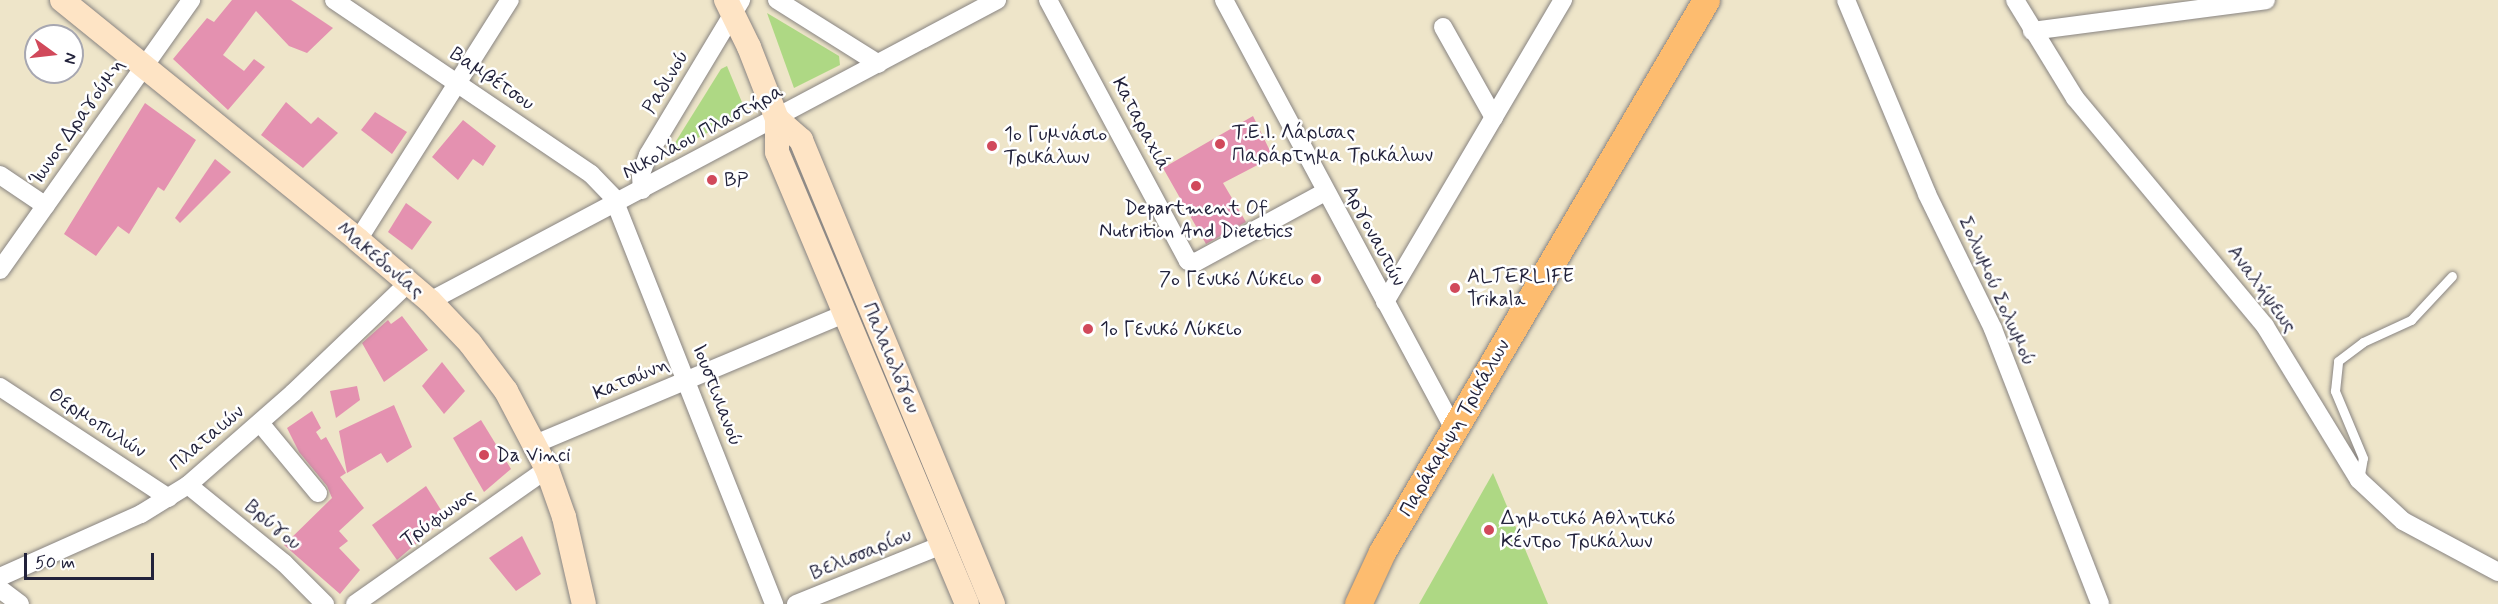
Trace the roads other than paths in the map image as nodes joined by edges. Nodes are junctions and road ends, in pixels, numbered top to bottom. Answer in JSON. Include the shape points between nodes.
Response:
{"nodes":[{"id":1,"x":62,"y":0,"type":"edge"},
{"id":2,"x":191,"y":0,"type":"edge"},
{"id":3,"x":334,"y":0,"type":"edge"},
{"id":4,"x":510,"y":0,"type":"edge"},
{"id":5,"x":777,"y":0,"type":"edge"},
{"id":6,"x":997,"y":0,"type":"edge"},
{"id":7,"x":1048,"y":0,"type":"edge"},
{"id":8,"x":1224,"y":0,"type":"edge"},
{"id":9,"x":1563,"y":0,"type":"edge"},
{"id":10,"x":1706,"y":0,"type":"edge"},
{"id":11,"x":1846,"y":0,"type":"edge"},
{"id":12,"x":2015,"y":0,"type":"edge"},
{"id":13,"x":2266,"y":0,"type":"edge"},
{"id":14,"x":733,"y":4,"type":"edge"},
{"id":15,"x":1443,"y":27,"type":"dead end"},
{"id":16,"x":2032,"y":31,"type":"junction"},
{"id":17,"x":879,"y":64,"type":"junction"},
{"id":18,"x":144,"y":66,"type":"junction"},
{"id":19,"x":457,"y":83,"type":"junction"},
{"id":20,"x":1494,"y":118,"type":"junction"},
{"id":21,"x":777,"y":119,"type":"junction"},
{"id":22,"x":0,"y":175,"type":"edge"},
{"id":23,"x":642,"y":190,"type":"junction"},
{"id":24,"x":1325,"y":192,"type":"junction"},
{"id":25,"x":617,"y":203,"type":"junction"},
{"id":26,"x":46,"y":206,"type":"junction"},
{"id":27,"x":358,"y":240,"type":"junction"},
{"id":28,"x":0,"y":270,"type":"edge"},
{"id":29,"x":2452,"y":276,"type":"dead end"},
{"id":30,"x":408,"y":283,"type":"junction"},
{"id":31,"x":430,"y":301,"type":"junction"},
{"id":32,"x":1385,"y":302,"type":"junction"},
{"id":33,"x":845,"y":314,"type":"junction"},
{"id":34,"x":687,"y":380,"type":"junction"},
{"id":35,"x":0,"y":387,"type":"edge"},
{"id":36,"x":260,"y":423,"type":"junction"},
{"id":37,"x":1454,"y":429,"type":"junction"},
{"id":38,"x":535,"y":444,"type":"junction"},
{"id":39,"x":547,"y":469,"type":"junction"},
{"id":40,"x":2359,"y":480,"type":"junction"},
{"id":41,"x":188,"y":485,"type":"junction"},
{"id":42,"x":318,"y":493,"type":"dead end"},
{"id":43,"x":169,"y":498,"type":"junction"},
{"id":44,"x":942,"y":546,"type":"junction"},
{"id":45,"x":1382,"y":552,"type":"junction"},
{"id":46,"x":2498,"y":572,"type":"edge"},
{"id":47,"x":0,"y":577,"type":"edge"},
{"id":48,"x":0,"y":589,"type":"edge"},
{"id":49,"x":20,"y":604,"type":"edge"},
{"id":50,"x":325,"y":604,"type":"edge"},
{"id":51,"x":355,"y":604,"type":"edge"},
{"id":52,"x":584,"y":604,"type":"edge"},
{"id":53,"x":774,"y":604,"type":"edge"},
{"id":54,"x":796,"y":604,"type":"edge"},
{"id":55,"x":967,"y":604,"type":"edge"},
{"id":56,"x":993,"y":604,"type":"edge"},
{"id":57,"x":1344,"y":604,"type":"edge"},
{"id":58,"x":1358,"y":604,"type":"edge"},
{"id":59,"x":2100,"y":604,"type":"edge"}],
"edges":[{"from":1,"to":18,"type":"main road","name":"Μακεδονίας"},
{"from":2,"to":18,"type":"street","name":"Ίωνος Δραγούμη"},
{"from":3,"to":19,"type":"street","name":"Βαμβέτσου"},
{"from":4,"to":19,"type":"street"},
{"from":5,"to":17,"type":"street"},
{"from":6,"to":17,"type":"street","name":"Νικολάου Πλαστήρα"},
{"from":7,"to":24,"type":"street","name":"Καταραχιά","via":[[1188,261],[1196,262]]},
{"from":8,"to":24,"type":"street","name":"Αργοναυτών"},
{"from":9,"to":20,"type":"street"},
{"from":10,"to":37,"type":"main road","name":"Παράκαμψη Τρικάλων"},
{"from":11,"to":59,"type":"street","name":"Σολωμού Σολωμού","via":[[1927,194],[1993,329]]},
{"from":12,"to":16,"type":"street","name":"Αναλήψεως"},
{"from":13,"to":16,"type":"street"},
{"from":14,"to":21,"type":"main road","name":"Παλαιολόγου"},
{"from":14,"to":23,"type":"street","name":"Ραδινού","via":[[648,156],[641,174]]},
{"from":15,"to":20,"type":"street"},
{"from":16,"to":40,"type":"street","name":"Αναλήψεως","via":[[2076,98],[2265,326]]},
{"from":17,"to":21,"type":"street","name":"Νικολάου Πλαστήρα"},
{"from":18,"to":26,"type":"street","name":"Ίωνος Δραγούμη"},
{"from":18,"to":27,"type":"main road","name":"Μακεδονίας"},
{"from":19,"to":25,"type":"street","name":"Βαμβέτσου","via":[[591,174]]},
{"from":19,"to":27,"type":"street"},
{"from":20,"to":32,"type":"street"},
{"from":21,"to":23,"type":"street","name":"Νικολάου Πλαστήρα"},
{"from":21,"to":33,"type":"main road","name":"Παλαιολόγου","via":[[777,152]]},
{"from":21,"to":56,"type":"main road","name":"Παλαιολόγου","via":[[801,140]]},
{"from":22,"to":26,"type":"street"},
{"from":23,"to":25,"type":"street","name":"Νικολάου Πλαστήρα"},
{"from":24,"to":32,"type":"street","name":"Αργοναυτών"},
{"from":25,"to":31,"type":"street","name":"Νικολάου Πλαστήρα"},
{"from":25,"to":34,"type":"street","name":"Ιουστινιανού"},
{"from":26,"to":28,"type":"street","name":"Ίωνος Δραγούμη"},
{"from":27,"to":30,"type":"main road","name":"Μακεδονίας"},
{"from":29,"to":40,"type":"lane","via":[[2411,320],[2363,342],[2338,361],[2335,391],[2364,458]]},
{"from":30,"to":31,"type":"main road","name":"Μακεδονίας"},
{"from":30,"to":36,"type":"street","name":"Πλαταιών"},
{"from":31,"to":38,"type":"main road","name":"Μακεδονίας","via":[[488,366]]},
{"from":32,"to":37,"type":"street","name":"Αργοναυτών"},
{"from":33,"to":34,"type":"street","name":"Κατσώνη"},
{"from":33,"to":44,"type":"main road","name":"Παλαιολόγου"},
{"from":34,"to":38,"type":"street","name":"Κατσώνη"},
{"from":34,"to":53,"type":"street","name":"Ιουστινιανού"},
{"from":35,"to":43,"type":"street","name":"Θερμοπυλών"},
{"from":36,"to":41,"type":"street","name":"Πλαταιών"},
{"from":36,"to":42,"type":"street"},
{"from":37,"to":45,"type":"main road","name":"Παράκαμψη Τρικάλων"},
{"from":38,"to":39,"type":"main road","name":"Μακεδονίας"},
{"from":39,"to":51,"type":"street","name":"Τρύφωνος"},
{"from":39,"to":52,"type":"main road","name":"Μακεδονίας","via":[[564,517]]},
{"from":40,"to":46,"type":"street","name":"Αναλήψεως","via":[[2403,521]]},
{"from":41,"to":43,"type":"street","name":"Πλαταιών"},
{"from":41,"to":50,"type":"street","name":"Βρύγου","via":[[284,563]]},
{"from":43,"to":47,"type":"street","name":"Πλαταιών"},
{"from":44,"to":54,"type":"street","name":"Βελισσαρίου"},
{"from":44,"to":55,"type":"main road","name":"Παλαιολόγου"},
{"from":45,"to":57,"type":"main road","name":"Παράκαμψη Τρικάλων"},
{"from":45,"to":58,"type":"main road"},
{"from":48,"to":49,"type":"street"}]}
